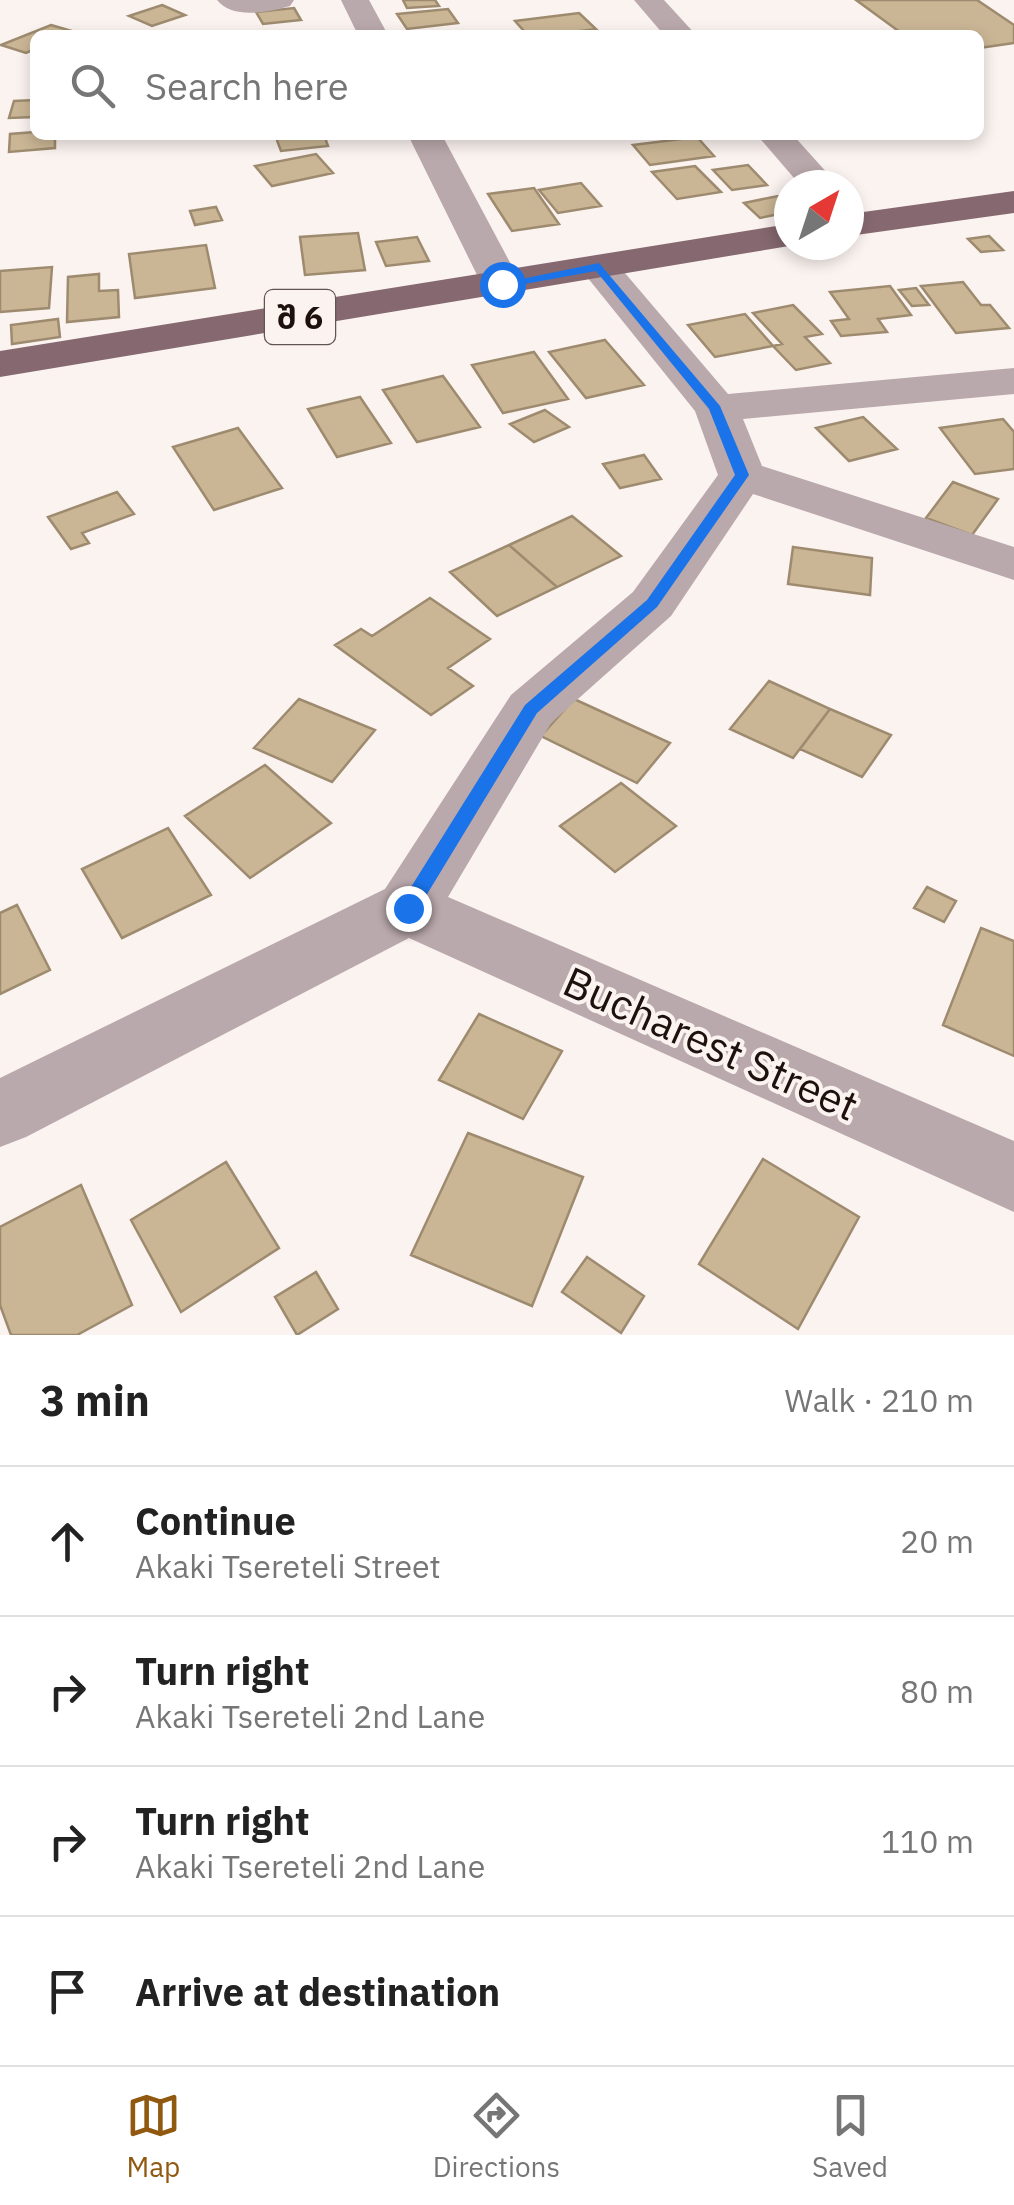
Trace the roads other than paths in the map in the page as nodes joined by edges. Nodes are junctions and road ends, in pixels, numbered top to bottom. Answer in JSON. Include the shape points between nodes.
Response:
{"nodes":[{"id":1,"x":232,"y":0,"type":"edge"},
{"id":2,"x":280,"y":0,"type":"edge"},
{"id":3,"x":355,"y":0,"type":"edge"},
{"id":4,"x":648,"y":0,"type":"edge"},
{"id":5,"x":370,"y":30,"type":"edge"},
{"id":6,"x":675,"y":30,"type":"edge"},
{"id":7,"x":428,"y":140,"type":"edge"},
{"id":8,"x":779,"y":140,"type":"edge"},
{"id":9,"x":806,"y":170,"type":"edge"},
{"id":10,"x":1014,"y":202,"type":"edge"},
{"id":11,"x":864,"y":221,"type":"edge"},
{"id":12,"x":774,"y":238,"type":"edge"},
{"id":13,"x":599,"y":267,"type":"junction"},
{"id":14,"x":502,"y":284,"type":"junction"},
{"id":15,"x":0,"y":364,"type":"edge"},
{"id":16,"x":1014,"y":381,"type":"edge"},
{"id":17,"x":716,"y":408,"type":"junction"},
{"id":18,"x":742,"y":475,"type":"junction"},
{"id":19,"x":1014,"y":564,"type":"edge"},
{"id":20,"x":408,"y":908,"type":"junction"},
{"id":21,"x":0,"y":1114,"type":"edge"},
{"id":22,"x":1014,"y":1177,"type":"edge"}],
"edges":[{"from":1,"to":2,"type":"street"},
{"from":3,"to":5,"type":"street"},
{"from":4,"to":6,"type":"street"},
{"from":7,"to":14,"type":"street"},
{"from":8,"to":9,"type":"street"},
{"from":10,"to":11,"type":"main road"},
{"from":12,"to":13,"type":"main road","number":"შ 6"},
{"from":13,"to":14,"type":"main road","number":"შ 6"},
{"from":13,"to":17,"type":"street"},
{"from":14,"to":15,"type":"main road","number":"შ 6"},
{"from":16,"to":17,"type":"street"},
{"from":17,"to":18,"type":"street"},
{"from":18,"to":19,"type":"street"},
{"from":18,"to":20,"type":"street","via":[[652,604],[531,709]]},
{"from":20,"to":21,"type":"street"},
{"from":20,"to":22,"type":"street","name":"Bucharest Street"}]}
